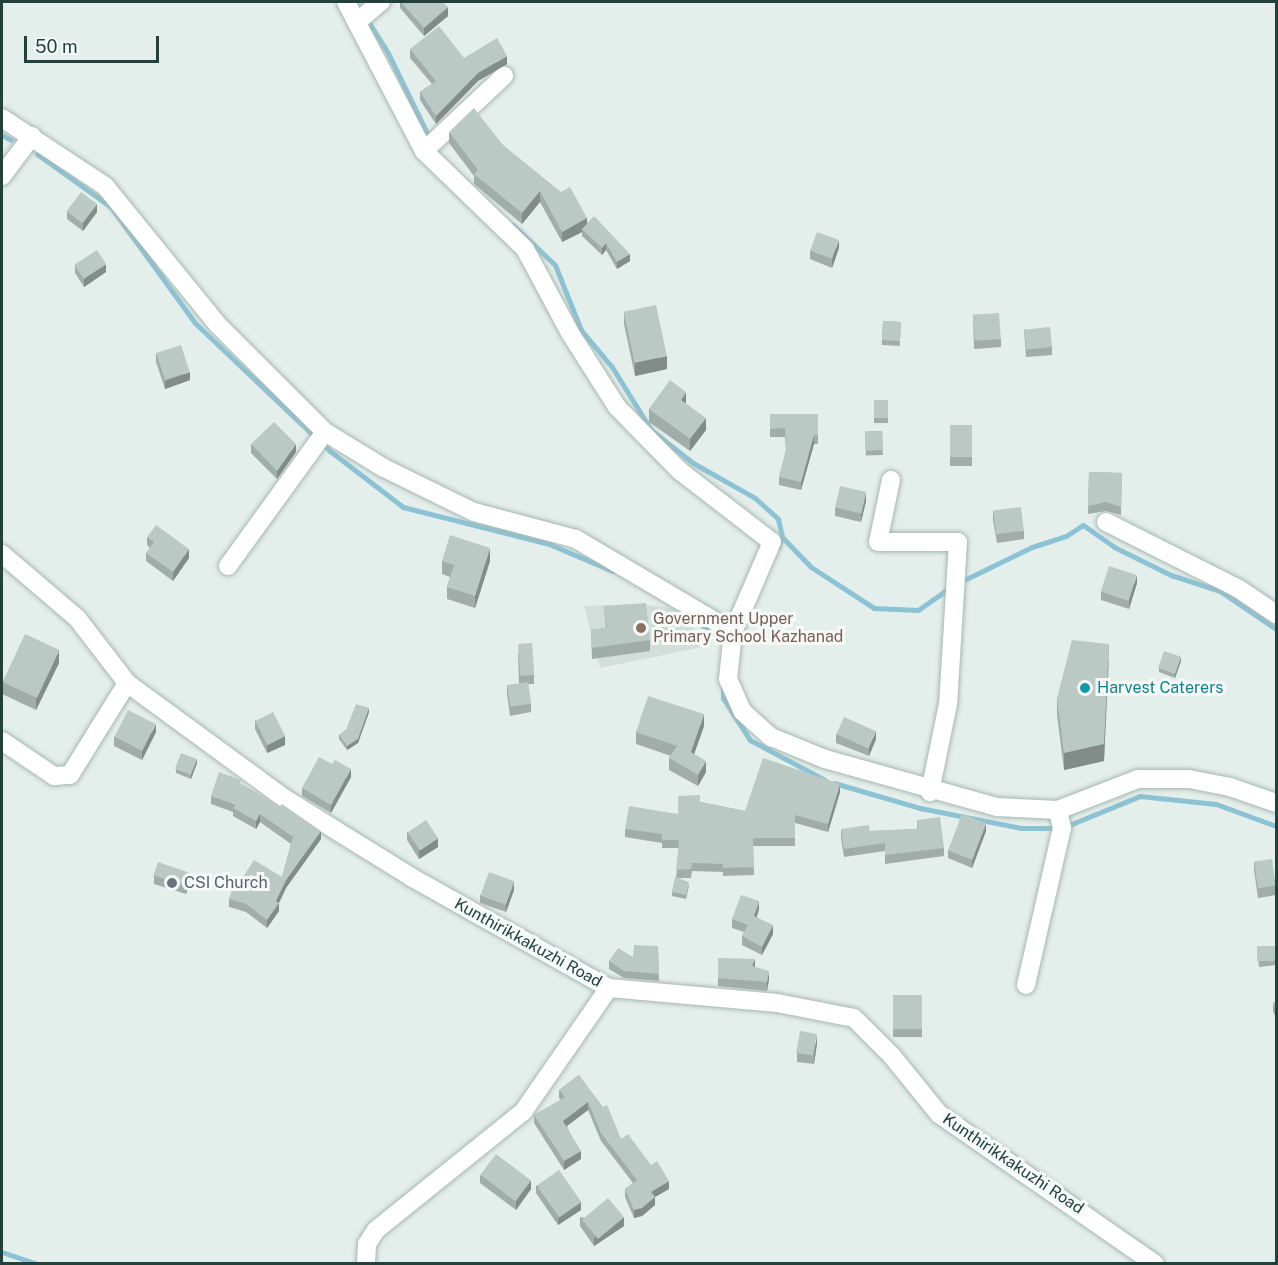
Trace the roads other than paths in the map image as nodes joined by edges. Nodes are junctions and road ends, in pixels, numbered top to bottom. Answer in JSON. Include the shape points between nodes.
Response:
{"nodes":[{"id":1,"x":346,"y":2,"type":"edge"},
{"id":2,"x":381,"y":2,"type":"edge"},
{"id":3,"x":358,"y":21,"type":"junction"},
{"id":4,"x":504,"y":76,"type":"dead end"},
{"id":5,"x":2,"y":118,"type":"edge"},
{"id":6,"x":33,"y":136,"type":"junction"},
{"id":7,"x":424,"y":151,"type":"junction"},
{"id":8,"x":2,"y":177,"type":"edge"},
{"id":9,"x":325,"y":432,"type":"junction"},
{"id":10,"x":891,"y":480,"type":"dead end"},
{"id":11,"x":1106,"y":522,"type":"dead end"},
{"id":12,"x":2,"y":554,"type":"edge"},
{"id":13,"x":228,"y":566,"type":"dead end"},
{"id":14,"x":1276,"y":614,"type":"edge"},
{"id":15,"x":732,"y":638,"type":"junction"},
{"id":16,"x":127,"y":683,"type":"junction"},
{"id":17,"x":2,"y":741,"type":"edge"},
{"id":18,"x":930,"y":792,"type":"junction"},
{"id":19,"x":1276,"y":803,"type":"edge"},
{"id":20,"x":1058,"y":810,"type":"junction"},
{"id":21,"x":1026,"y":985,"type":"dead end"},
{"id":22,"x":609,"y":988,"type":"junction"},
{"id":23,"x":366,"y":1263,"type":"edge"},
{"id":24,"x":1155,"y":1263,"type":"edge"}],
"edges":[{"from":1,"to":3,"type":"street"},
{"from":2,"to":3,"type":"street"},
{"from":3,"to":7,"type":"street"},
{"from":4,"to":7,"type":"street"},
{"from":5,"to":6,"type":"street"},
{"from":6,"to":8,"type":"street"},
{"from":6,"to":9,"type":"street","via":[[105,186],[218,324]]},
{"from":7,"to":15,"type":"street","via":[[525,249],[570,333],[617,407],[680,471],[772,542]]},
{"from":9,"to":13,"type":"street"},
{"from":9,"to":15,"type":"street","via":[[384,468],[474,512],[576,539]]},
{"from":10,"to":18,"type":"street","via":[[878,543],[958,542],[948,704]]},
{"from":11,"to":14,"type":"street","via":[[1239,589]]},
{"from":12,"to":16,"type":"street","name":"Kunthirikkakuzhi Road","via":[[77,618]]},
{"from":15,"to":18,"type":"street","via":[[728,680],[733,694],[742,712],[771,737],[825,759]]},
{"from":16,"to":17,"type":"street","via":[[70,775],[54,777]]},
{"from":16,"to":22,"type":"street","name":"Kunthirikkakuzhi Road","via":[[287,800],[411,877]]},
{"from":18,"to":20,"type":"street","via":[[997,807]]},
{"from":19,"to":20,"type":"street","via":[[1230,787],[1189,779],[1138,779]]},
{"from":20,"to":21,"type":"street","via":[[1062,828]]},
{"from":22,"to":23,"type":"street","via":[[523,1112],[376,1230],[367,1244]]},
{"from":22,"to":24,"type":"street","name":"Kunthirikkakuzhi Road","via":[[777,1003],[854,1018],[892,1056],[939,1114]]}]}
